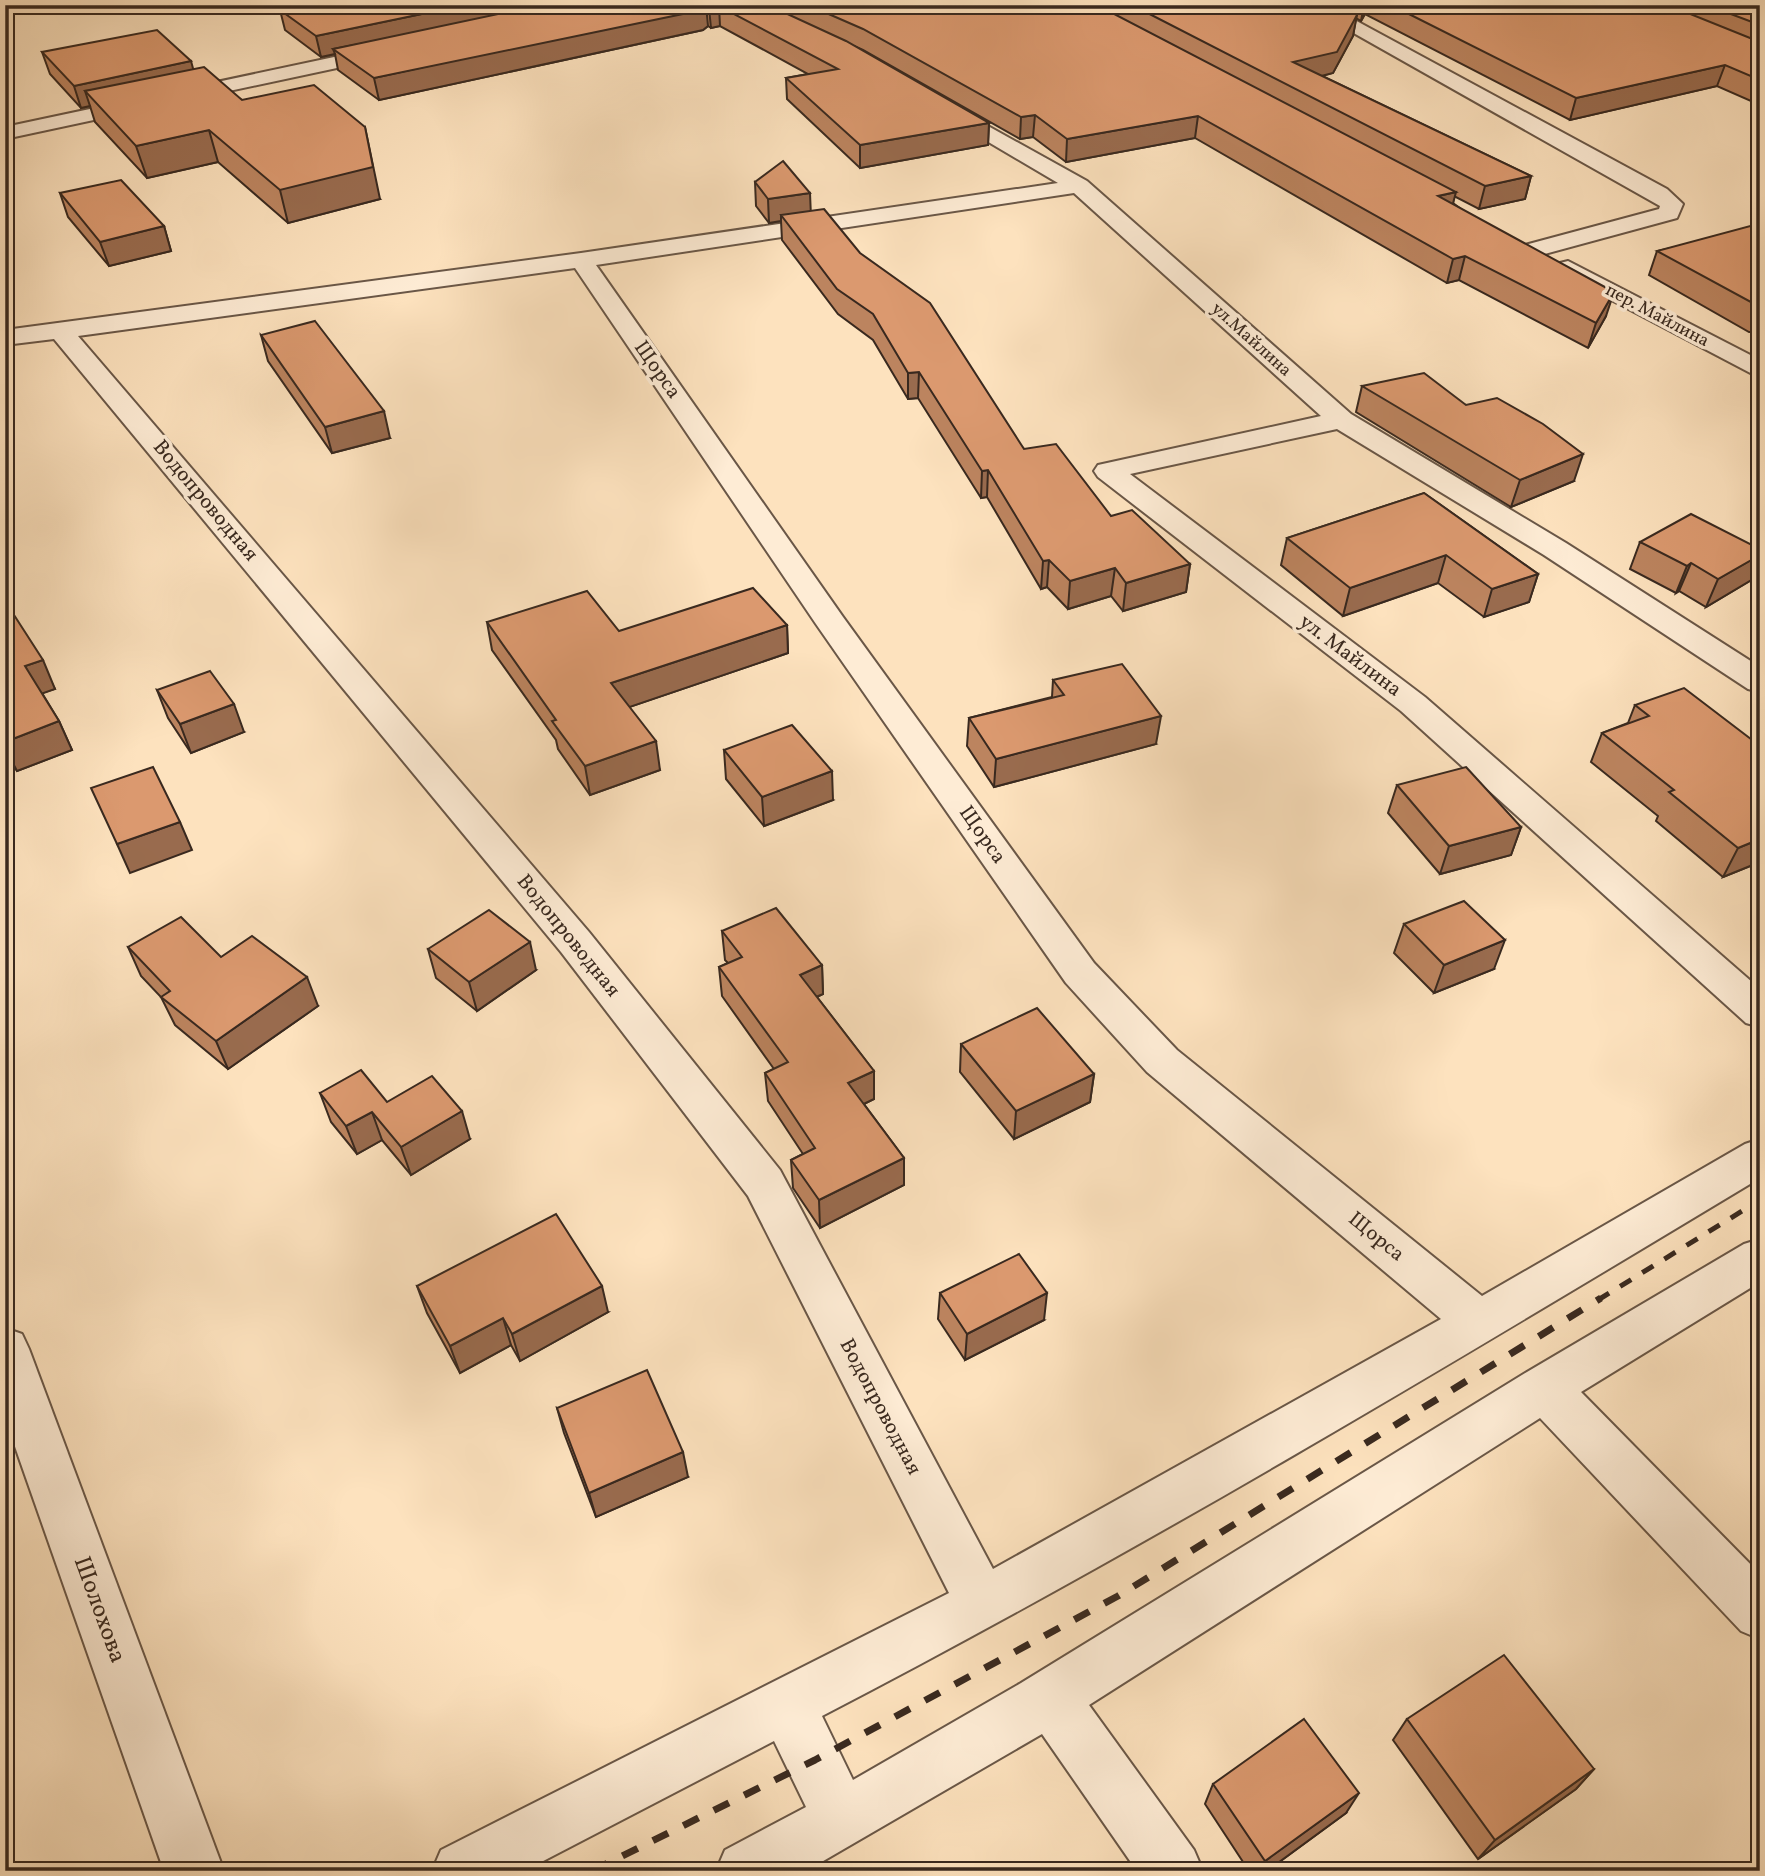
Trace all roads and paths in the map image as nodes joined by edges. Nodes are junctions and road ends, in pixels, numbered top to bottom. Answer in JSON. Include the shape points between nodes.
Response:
{"nodes":[{"id":1,"x":1313,"y":5,"type":"edge"},
{"id":2,"x":401,"y":48,"type":"edge"},
{"id":3,"x":926,"y":97,"type":"edge"},
{"id":4,"x":5,"y":133,"type":"edge"},
{"id":5,"x":1079,"y":187,"type":"junction"},
{"id":6,"x":1509,"y":237,"type":"edge"},
{"id":7,"x":1533,"y":250,"type":"junction"},
{"id":8,"x":582,"y":260,"type":"junction"},
{"id":9,"x":61,"y":331,"type":"junction"},
{"id":10,"x":5,"y":338,"type":"edge"},
{"id":11,"x":1760,"y":370,"type":"edge"},
{"id":12,"x":1341,"y":420,"type":"junction"},
{"id":13,"x":1760,"y":682,"type":"edge"},
{"id":14,"x":1760,"y":1012,"type":"edge"},
{"id":15,"x":1760,"y":1156,"type":"edge"},
{"id":16,"x":1760,"y":1258,"type":"edge"},
{"id":17,"x":1479,"y":1322,"type":"junction"},
{"id":18,"x":5,"y":1349,"type":"edge"},
{"id":19,"x":1544,"y":1388,"type":"junction"},
{"id":20,"x":984,"y":1604,"type":"junction"},
{"id":21,"x":1760,"y":1612,"type":"edge"},
{"id":22,"x":1051,"y":1698,"type":"junction"},
{"id":23,"x":785,"y":1705,"type":"junction"},
{"id":24,"x":841,"y":1820,"type":"junction"},
{"id":25,"x":194,"y":1871,"type":"edge"},
{"id":26,"x":462,"y":1871,"type":"edge"},
{"id":27,"x":746,"y":1871,"type":"edge"},
{"id":28,"x":1173,"y":1871,"type":"edge"}],
"edges":[{"from":1,"to":7,"type":"street","via":[[1672,204],[1669,213]]},
{"from":2,"to":4,"type":"street"},
{"from":3,"to":5,"type":"street","name":"ул.Майлина"},
{"from":5,"to":8,"type":"street"},
{"from":5,"to":12,"type":"street","name":"ул.Майлина"},
{"from":6,"to":7,"type":"street","name":"пер. Майлина"},
{"from":7,"to":11,"type":"street","name":"пер. Майлина"},
{"from":8,"to":9,"type":"street"},
{"from":8,"to":17,"type":"street","name":"Щорса","via":[[1080,973],[1162,1061]]},
{"from":9,"to":10,"type":"street"},
{"from":9,"to":20,"type":"street","name":"Водопроводная","via":[[575,942],[764,1183]]},
{"from":12,"to":13,"type":"street","name":"ул.Майлина","via":[[1555,549]]},
{"from":12,"to":14,"type":"street","name":"ул. Майлина","via":[[1108,471],[1413,704]]},
{"from":15,"to":17,"type":"street"},
{"from":16,"to":19,"type":"street"},
{"from":17,"to":20,"type":"street"},
{"from":18,"to":25,"type":"street","name":"Шолохова"},
{"from":19,"to":21,"type":"street"},
{"from":19,"to":22,"type":"street"},
{"from":20,"to":23,"type":"street"},
{"from":22,"to":24,"type":"street"},
{"from":22,"to":28,"type":"street"},
{"from":23,"to":24,"type":"street"},
{"from":23,"to":26,"type":"street"},
{"from":24,"to":27,"type":"street"}]}
